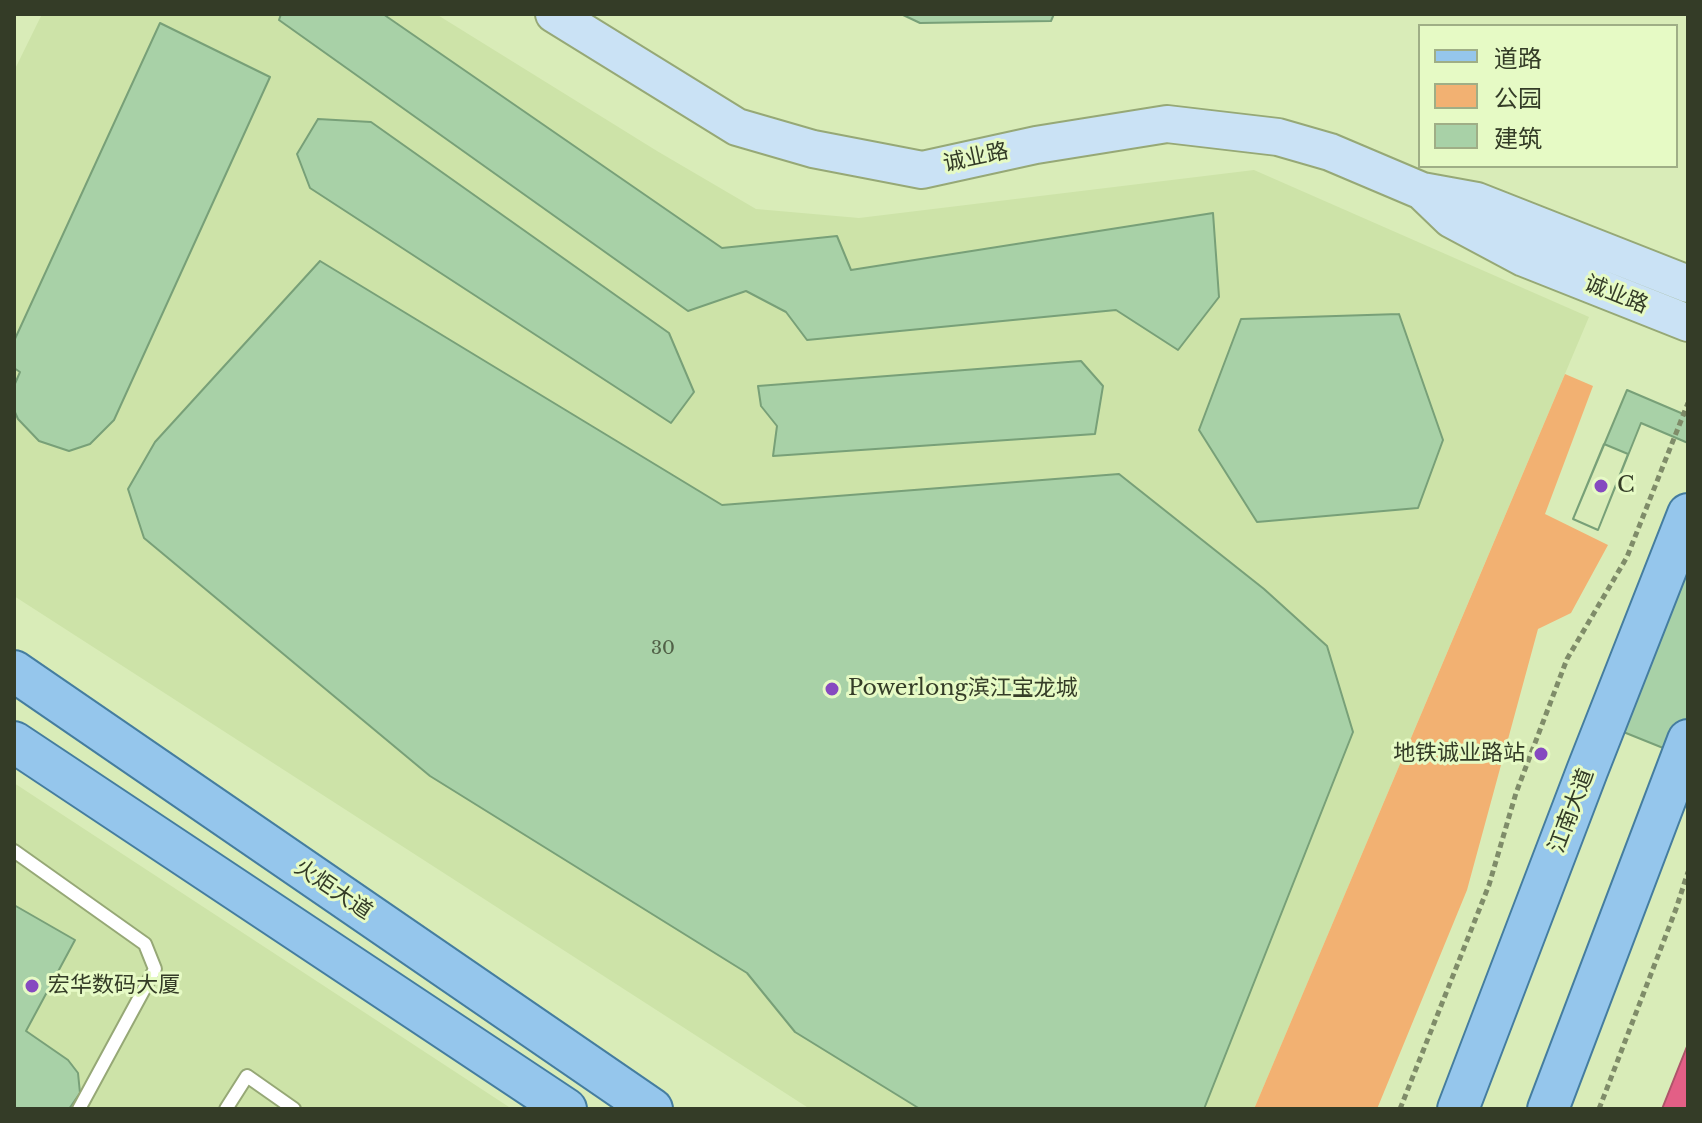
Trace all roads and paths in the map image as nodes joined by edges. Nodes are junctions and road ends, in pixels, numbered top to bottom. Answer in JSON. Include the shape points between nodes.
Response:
{"nodes":[{"id":1,"x":554,"y":14,"type":"edge"},
{"id":2,"x":1422,"y":191,"type":"junction"},
{"id":3,"x":1688,"y":284,"type":"edge"},
{"id":4,"x":1688,"y":323,"type":"edge"},
{"id":5,"x":1688,"y":403,"type":"edge"},
{"id":6,"x":1688,"y":514,"type":"edge"},
{"id":7,"x":14,"y":671,"type":"edge"},
{"id":8,"x":1688,"y":740,"type":"edge"},
{"id":9,"x":14,"y":742,"type":"edge"},
{"id":10,"x":14,"y":851,"type":"edge"},
{"id":11,"x":1688,"y":872,"type":"edge"},
{"id":12,"x":79,"y":1109,"type":"edge"},
{"id":13,"x":226,"y":1109,"type":"edge"},
{"id":14,"x":294,"y":1109,"type":"edge"},
{"id":15,"x":566,"y":1109,"type":"edge"},
{"id":16,"x":652,"y":1109,"type":"edge"},
{"id":17,"x":1400,"y":1109,"type":"edge"},
{"id":18,"x":1458,"y":1109,"type":"edge"},
{"id":19,"x":1548,"y":1109,"type":"edge"},
{"id":20,"x":1599,"y":1109,"type":"edge"}],
"edges":[{"from":1,"to":2,"type":"street","name":"诚业路","via":[[737,127],[813,149],[922,170],[1167,124],[1278,137],[1330,152]]},
{"from":2,"to":3,"type":"street","name":"诚业路","via":[[1477,201]]},
{"from":2,"to":4,"type":"street","name":"诚业路","via":[[1451,219],[1524,258]]},
{"from":5,"to":17,"type":"path","via":[[1627,557],[1567,659],[1516,793],[1489,885]]},
{"from":6,"to":18,"type":"main road","name":"江南大道"},
{"from":7,"to":16,"type":"main road","name":"火炬大道"},
{"from":8,"to":19,"type":"main road"},
{"from":9,"to":15,"type":"main road"},
{"from":10,"to":12,"type":"lane","via":[[145,944],[155,969]]},
{"from":11,"to":20,"type":"path"},
{"from":13,"to":14,"type":"lane","via":[[247,1076]]}]}
